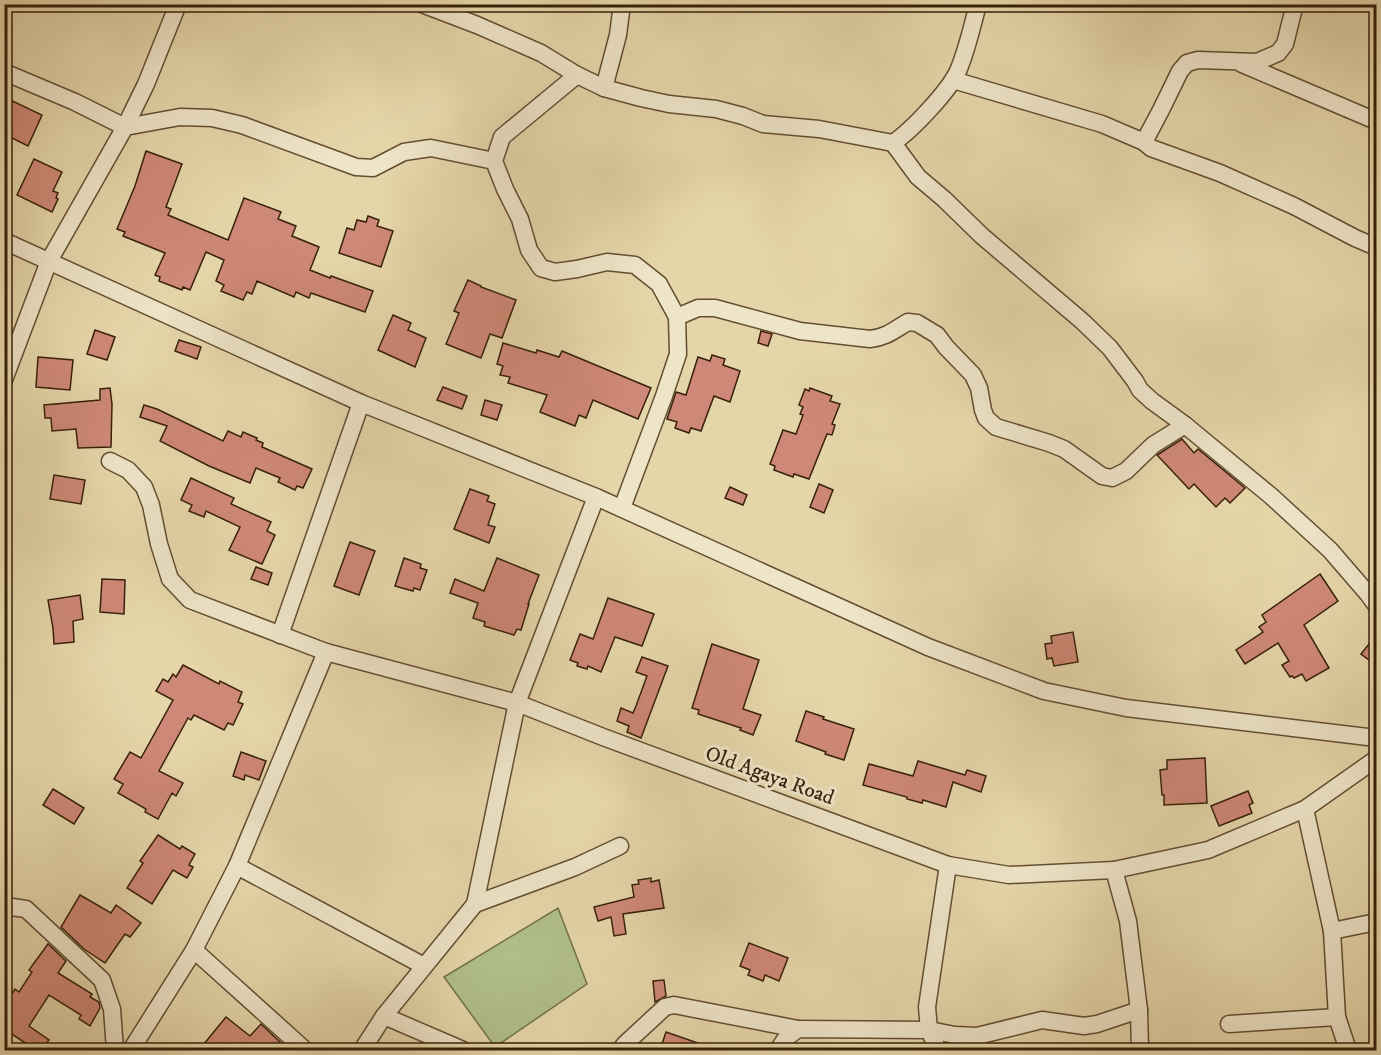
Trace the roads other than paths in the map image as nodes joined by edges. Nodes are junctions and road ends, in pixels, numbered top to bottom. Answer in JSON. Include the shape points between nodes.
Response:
{"nodes":[{"id":1,"x":178,"y":4,"type":"edge"},
{"id":2,"x":422,"y":4,"type":"edge"},
{"id":3,"x":622,"y":4,"type":"edge"},
{"id":4,"x":978,"y":4,"type":"edge"},
{"id":5,"x":1295,"y":4,"type":"edge"},
{"id":6,"x":1239,"y":62,"type":"junction"},
{"id":7,"x":4,"y":72,"type":"edge"},
{"id":8,"x":577,"y":75,"type":"junction"},
{"id":9,"x":953,"y":80,"type":"junction"},
{"id":10,"x":604,"y":87,"type":"junction"},
{"id":11,"x":1377,"y":121,"type":"edge"},
{"id":12,"x":125,"y":127,"type":"junction"},
{"id":13,"x":1144,"y":142,"type":"junction"},
{"id":14,"x":893,"y":143,"type":"junction"},
{"id":15,"x":494,"y":161,"type":"junction"},
{"id":16,"x":4,"y":241,"type":"edge"},
{"id":17,"x":1377,"y":247,"type":"edge"},
{"id":18,"x":49,"y":261,"type":"junction"},
{"id":19,"x":677,"y":316,"type":"junction"},
{"id":20,"x":4,"y":380,"type":"edge"},
{"id":21,"x":361,"y":403,"type":"junction"},
{"id":22,"x":1185,"y":425,"type":"junction"},
{"id":23,"x":110,"y":461,"type":"dead end"},
{"id":24,"x":596,"y":497,"type":"junction"},
{"id":25,"x":622,"y":508,"type":"junction"},
{"id":26,"x":1377,"y":605,"type":"edge"},
{"id":27,"x":280,"y":635,"type":"junction"},
{"id":28,"x":326,"y":652,"type":"junction"},
{"id":29,"x":517,"y":703,"type":"junction"},
{"id":30,"x":1377,"y":738,"type":"edge"},
{"id":31,"x":1377,"y":759,"type":"edge"},
{"id":32,"x":1305,"y":809,"type":"junction"},
{"id":33,"x":620,"y":846,"type":"dead end"},
{"id":34,"x":948,"y":865,"type":"junction"},
{"id":35,"x":237,"y":866,"type":"junction"},
{"id":36,"x":1114,"y":870,"type":"junction"},
{"id":37,"x":475,"y":904,"type":"junction"},
{"id":38,"x":4,"y":911,"type":"edge"},
{"id":39,"x":1377,"y":922,"type":"edge"},
{"id":40,"x":1332,"y":931,"type":"junction"},
{"id":41,"x":194,"y":950,"type":"junction"},
{"id":42,"x":424,"y":966,"type":"junction"},
{"id":43,"x":1139,"y":1010,"type":"junction"},
{"id":44,"x":384,"y":1016,"type":"junction"},
{"id":45,"x":1337,"y":1017,"type":"junction"},
{"id":46,"x":1229,"y":1024,"type":"dead end"},
{"id":47,"x":798,"y":1029,"type":"junction"},
{"id":48,"x":929,"y":1030,"type":"junction"},
{"id":49,"x":973,"y":1043,"type":"edge"},
{"id":50,"x":116,"y":1050,"type":"edge"},
{"id":51,"x":131,"y":1050,"type":"edge"},
{"id":52,"x":305,"y":1050,"type":"edge"},
{"id":53,"x":362,"y":1050,"type":"edge"},
{"id":54,"x":463,"y":1050,"type":"edge"},
{"id":55,"x":620,"y":1050,"type":"edge"},
{"id":56,"x":778,"y":1050,"type":"edge"},
{"id":57,"x":938,"y":1050,"type":"edge"},
{"id":58,"x":1140,"y":1050,"type":"edge"},
{"id":59,"x":1348,"y":1050,"type":"edge"}],
"edges":[{"from":1,"to":12,"type":"street"},
{"from":2,"to":8,"type":"street","via":[[541,54]]},
{"from":3,"to":10,"type":"street"},
{"from":4,"to":9,"type":"street"},
{"from":5,"to":6,"type":"street","via":[[1285,44],[1278,53],[1257,62]]},
{"from":6,"to":11,"type":"street"},
{"from":6,"to":13,"type":"street","via":[[1187,63]]},
{"from":7,"to":12,"type":"street"},
{"from":8,"to":10,"type":"street"},
{"from":8,"to":15,"type":"street","via":[[502,137]]},
{"from":9,"to":13,"type":"street","via":[[1102,124]]},
{"from":9,"to":14,"type":"street","via":[[905,135]]},
{"from":10,"to":14,"type":"street","via":[[651,100],[717,109],[763,124],[819,129]]},
{"from":12,"to":15,"type":"street","via":[[180,117],[212,118],[242,125],[356,167],[373,168],[404,152],[431,147]]},
{"from":12,"to":18,"type":"street"},
{"from":13,"to":17,"type":"street","via":[[1241,182]]},
{"from":14,"to":22,"type":"street","via":[[918,177],[1082,321],[1110,348],[1140,390]]},
{"from":15,"to":19,"type":"street","via":[[529,250],[541,268],[555,272],[607,262],[635,265],[659,284]]},
{"from":16,"to":18,"type":"street"},
{"from":18,"to":20,"type":"street"},
{"from":18,"to":21,"type":"street"},
{"from":19,"to":22,"type":"street","via":[[698,308],[715,308],[800,331],[870,339],[880,338],[908,322],[917,323],[937,335],[973,375],[986,418],[996,427],[1064,448],[1102,476],[1112,478],[1126,471],[1153,445]]},
{"from":19,"to":25,"type":"street","via":[[678,354]]},
{"from":21,"to":24,"type":"street"},
{"from":21,"to":27,"type":"street"},
{"from":22,"to":26,"type":"street","via":[[1330,550]]},
{"from":23,"to":27,"type":"street","name":"Old Agaya Road","via":[[128,470],[144,487],[170,579],[190,600]]},
{"from":24,"to":25,"type":"street"},
{"from":24,"to":29,"type":"street"},
{"from":25,"to":30,"type":"street","via":[[928,647],[1044,691],[1126,708]]},
{"from":27,"to":28,"type":"street","name":"Old Agaya Road"},
{"from":28,"to":29,"type":"street","name":"Old Agaya Road"},
{"from":28,"to":35,"type":"street"},
{"from":29,"to":34,"type":"street","name":"Old Agaya Road"},
{"from":29,"to":37,"type":"street"},
{"from":31,"to":32,"type":"street","name":"Old Agaya Road"},
{"from":32,"to":36,"type":"street","name":"Old Agaya Road","via":[[1208,850]]},
{"from":32,"to":40,"type":"street"},
{"from":33,"to":37,"type":"street"},
{"from":34,"to":36,"type":"street","name":"Old Agaya Road","via":[[1009,874]]},
{"from":34,"to":48,"type":"street","via":[[927,1007]]},
{"from":35,"to":41,"type":"street"},
{"from":35,"to":42,"type":"street"},
{"from":36,"to":43,"type":"street","via":[[1128,921]]},
{"from":37,"to":42,"type":"street"},
{"from":38,"to":50,"type":"street","via":[[12,907],[26,909],[102,980],[112,1009]]},
{"from":39,"to":40,"type":"street"},
{"from":40,"to":45,"type":"street"},
{"from":41,"to":51,"type":"street"},
{"from":41,"to":52,"type":"street"},
{"from":42,"to":44,"type":"street"},
{"from":43,"to":49,"type":"street","via":[[1084,1026],[1042,1020]]},
{"from":43,"to":58,"type":"street"},
{"from":44,"to":53,"type":"street"},
{"from":44,"to":54,"type":"street"},
{"from":45,"to":46,"type":"street"},
{"from":45,"to":59,"type":"street"},
{"from":47,"to":48,"type":"street"},
{"from":47,"to":55,"type":"street","via":[[674,1005],[665,1007]]},
{"from":47,"to":56,"type":"street"},
{"from":48,"to":49,"type":"street"},
{"from":48,"to":57,"type":"street"}]}
